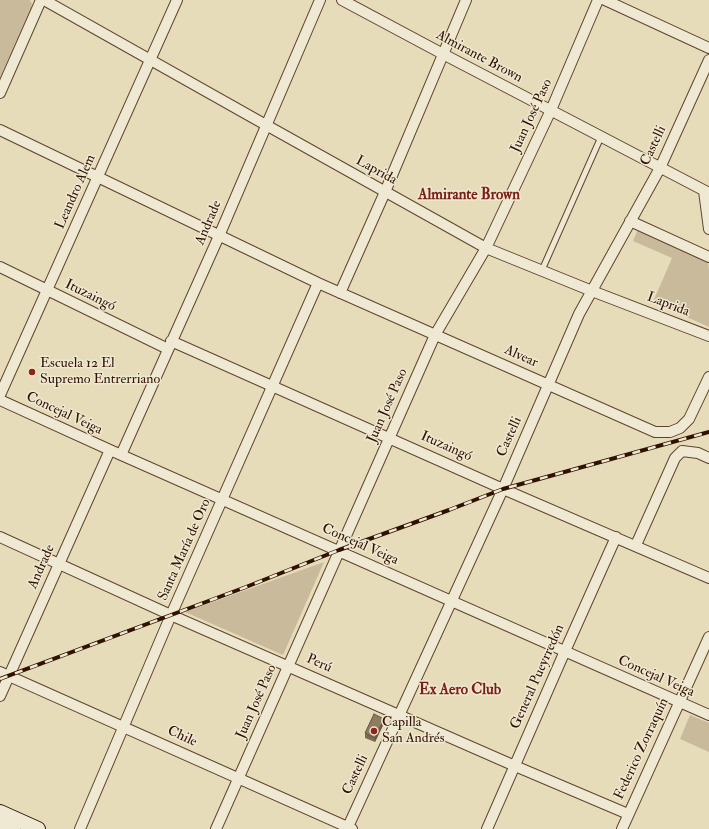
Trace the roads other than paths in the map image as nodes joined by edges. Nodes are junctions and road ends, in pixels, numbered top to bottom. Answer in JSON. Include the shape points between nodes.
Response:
{"nodes":[{"id":1,"x":42,"y":0,"type":"edge"},
{"id":2,"x":177,"y":0,"type":"edge"},
{"id":3,"x":320,"y":0,"type":"edge"},
{"id":4,"x":342,"y":0,"type":"edge"},
{"id":5,"x":466,"y":0,"type":"edge"},
{"id":6,"x":598,"y":0,"type":"edge"},
{"id":7,"x":605,"y":0,"type":"edge"},
{"id":8,"x":709,"y":48,"type":"edge"},
{"id":9,"x":442,"y":54,"type":"junction"},
{"id":10,"x":150,"y":60,"type":"junction"},
{"id":11,"x":709,"y":60,"type":"edge"},
{"id":12,"x":0,"y":93,"type":"edge"},
{"id":13,"x":551,"y":110,"type":"junction"},
{"id":14,"x":266,"y":126,"type":"junction"},
{"id":15,"x":0,"y":130,"type":"edge"},
{"id":16,"x":601,"y":137,"type":"junction"},
{"id":17,"x":660,"y":168,"type":"junction"},
{"id":18,"x":98,"y":177,"type":"junction"},
{"id":19,"x":385,"y":192,"type":"junction"},
{"id":20,"x":706,"y":192,"type":"edge"},
{"id":21,"x":630,"y":221,"type":"junction"},
{"id":22,"x":709,"y":229,"type":"edge"},
{"id":23,"x":219,"y":236,"type":"junction"},
{"id":24,"x":486,"y":248,"type":"junction"},
{"id":25,"x":709,"y":257,"type":"edge"},
{"id":26,"x":0,"y":267,"type":"edge"},
{"id":27,"x":542,"y":270,"type":"junction"},
{"id":28,"x":318,"y":283,"type":"junction"},
{"id":29,"x":47,"y":290,"type":"junction"},
{"id":30,"x":592,"y":291,"type":"junction"},
{"id":31,"x":340,"y":293,"type":"junction"},
{"id":32,"x":435,"y":335,"type":"junction"},
{"id":33,"x":709,"y":336,"type":"edge"},
{"id":34,"x":170,"y":345,"type":"junction"},
{"id":35,"x":709,"y":377,"type":"edge"},
{"id":36,"x":272,"y":385,"type":"junction"},
{"id":37,"x":548,"y":385,"type":"junction"},
{"id":38,"x":0,"y":395,"type":"edge"},
{"id":39,"x":0,"y":400,"type":"edge"},
{"id":40,"x":389,"y":437,"type":"junction"},
{"id":41,"x":110,"y":450,"type":"junction"},
{"id":42,"x":121,"y":455,"type":"junction"},
{"id":43,"x":709,"y":458,"type":"edge"},
{"id":44,"x":503,"y":488,"type":"junction"},
{"id":45,"x":222,"y":499,"type":"junction"},
{"id":46,"x":0,"y":537,"type":"edge"},
{"id":47,"x":616,"y":537,"type":"junction"},
{"id":48,"x":636,"y":545,"type":"junction"},
{"id":49,"x":339,"y":550,"type":"junction"},
{"id":50,"x":59,"y":564,"type":"junction"},
{"id":51,"x":709,"y":578,"type":"edge"},
{"id":52,"x":451,"y":601,"type":"junction"},
{"id":53,"x":171,"y":615,"type":"junction"},
{"id":54,"x":709,"y":637,"type":"edge"},
{"id":55,"x":564,"y":651,"type":"junction"},
{"id":56,"x":289,"y":666,"type":"junction"},
{"id":57,"x":5,"y":674,"type":"edge"},
{"id":58,"x":0,"y":696,"type":"edge"},
{"id":59,"x":679,"y":702,"type":"junction"},
{"id":60,"x":399,"y":714,"type":"junction"},
{"id":61,"x":709,"y":715,"type":"edge"},
{"id":62,"x":124,"y":726,"type":"junction"},
{"id":63,"x":515,"y":766,"type":"junction"},
{"id":64,"x":238,"y":779,"type":"junction"},
{"id":65,"x":0,"y":812,"type":"edge"},
{"id":66,"x":628,"y":814,"type":"junction"},
{"id":67,"x":0,"y":823,"type":"edge"},
{"id":68,"x":348,"y":828,"type":"edge"},
{"id":69,"x":13,"y":829,"type":"edge"},
{"id":70,"x":38,"y":829,"type":"edge"},
{"id":71,"x":80,"y":829,"type":"edge"},
{"id":72,"x":216,"y":829,"type":"edge"},
{"id":73,"x":487,"y":829,"type":"edge"},
{"id":74,"x":622,"y":829,"type":"edge"}],
"edges":[{"from":1,"to":10,"type":"street","name":"Laprida"},
{"from":1,"to":12,"type":"street"},
{"from":2,"to":10,"type":"street","name":"Leandro Alem"},
{"from":3,"to":14,"type":"street","name":"Andrade"},
{"from":4,"to":9,"type":"street","name":"Almirante Brown"},
{"from":5,"to":9,"type":"street"},
{"from":6,"to":13,"type":"street","name":"Juan José Paso"},
{"from":7,"to":8,"type":"street"},
{"from":9,"to":13,"type":"street","name":"Almirante Brown"},
{"from":9,"to":19,"type":"street"},
{"from":10,"to":14,"type":"street","name":"Laprida"},
{"from":10,"to":18,"type":"street","name":"Leandro Alem"},
{"from":11,"to":17,"type":"street","name":"Castelli"},
{"from":13,"to":16,"type":"street","name":"Almirante Brown"},
{"from":13,"to":24,"type":"street","name":"Juan José Paso"},
{"from":14,"to":19,"type":"street","name":"Laprida"},
{"from":14,"to":23,"type":"street","name":"Andrade"},
{"from":15,"to":18,"type":"street","name":"Alvear"},
{"from":16,"to":17,"type":"street","name":"Almirante Brown"},
{"from":16,"to":27,"type":"lane"},
{"from":17,"to":20,"type":"street","name":"Almirante Brown"},
{"from":17,"to":21,"type":"street","name":"Castelli"},
{"from":18,"to":23,"type":"street","name":"Alvear"},
{"from":18,"to":29,"type":"street","name":"Leandro Alem"},
{"from":19,"to":24,"type":"street","name":"Laprida"},
{"from":19,"to":31,"type":"street"},
{"from":20,"to":22,"type":"street"},
{"from":21,"to":25,"type":"street"},
{"from":21,"to":30,"type":"street","name":"Castelli"},
{"from":23,"to":28,"type":"street","name":"Alvear"},
{"from":23,"to":34,"type":"street","name":"Andrade"},
{"from":24,"to":27,"type":"street","name":"Laprida"},
{"from":24,"to":32,"type":"street","name":"Juan José Paso"},
{"from":26,"to":29,"type":"street","name":"Ituzaingó"},
{"from":27,"to":30,"type":"street","name":"Laprida"},
{"from":28,"to":31,"type":"street","name":"Alvear"},
{"from":28,"to":36,"type":"street","name":"Santa María de Oro"},
{"from":29,"to":34,"type":"street","name":"Ituzaingó"},
{"from":29,"to":38,"type":"street","name":"Leandro Alem"},
{"from":30,"to":33,"type":"street","name":"Laprida"},
{"from":30,"to":37,"type":"street","name":"Castelli","via":[[579,314]]},
{"from":31,"to":32,"type":"street","name":"Alvear"},
{"from":32,"to":37,"type":"street","name":"Alvear"},
{"from":32,"to":40,"type":"street","name":"Juan José Paso"},
{"from":34,"to":36,"type":"street","name":"Ituzaingó"},
{"from":34,"to":42,"type":"street","name":"Andrade"},
{"from":35,"to":37,"type":"street","name":"Alvear","via":[[689,419],[680,428],[670,432],[655,432]]},
{"from":36,"to":40,"type":"street","name":"Ituzaingó"},
{"from":36,"to":45,"type":"street","name":"Santa María de Oro"},
{"from":37,"to":44,"type":"street","name":"Castelli"},
{"from":39,"to":41,"type":"street","name":"Concejal Veiga"},
{"from":40,"to":44,"type":"street","name":"Ituzaingó"},
{"from":40,"to":49,"type":"street","name":"Juan José Paso"},
{"from":41,"to":42,"type":"street","name":"Concejal Veiga"},
{"from":41,"to":50,"type":"street","name":"Andrade"},
{"from":42,"to":45,"type":"street","name":"Concejal Veiga"},
{"from":43,"to":48,"type":"street","via":[[698,453],[682,451],[675,458]]},
{"from":44,"to":47,"type":"street","name":"Ituzaingó"},
{"from":44,"to":52,"type":"street","name":"Castelli"},
{"from":45,"to":49,"type":"street","name":"Concejal Veiga"},
{"from":45,"to":53,"type":"street","name":"Santa María de Oro"},
{"from":46,"to":50,"type":"street","name":"Perú"},
{"from":47,"to":48,"type":"street","name":"Ituzaingó"},
{"from":47,"to":55,"type":"street","name":"General Pueyrredón"},
{"from":48,"to":51,"type":"street","name":"Ituzaingó"},
{"from":49,"to":52,"type":"street","name":"Concejal Veiga"},
{"from":49,"to":56,"type":"street","name":"Juan José Paso"},
{"from":50,"to":53,"type":"street","name":"Perú"},
{"from":50,"to":57,"type":"street","name":"Andrade"},
{"from":52,"to":55,"type":"street","name":"Concejal Veiga"},
{"from":52,"to":60,"type":"street","name":"Castelli"},
{"from":53,"to":56,"type":"street","name":"Perú"},
{"from":53,"to":62,"type":"street","name":"Santa María de Oro"},
{"from":54,"to":59,"type":"street","name":"Federico Zorraquín"},
{"from":55,"to":59,"type":"street","name":"Concejal Veiga"},
{"from":55,"to":63,"type":"street","name":"General Pueyrredón"},
{"from":56,"to":60,"type":"street","name":"Perú"},
{"from":56,"to":64,"type":"street","name":"Juan José Paso"},
{"from":57,"to":58,"type":"street","name":"Andrade"},
{"from":57,"to":62,"type":"street","name":"Chile"},
{"from":59,"to":61,"type":"street","name":"Concejal Veiga"},
{"from":59,"to":66,"type":"street","name":"Federico Zorraquín"},
{"from":60,"to":63,"type":"street","name":"Perú"},
{"from":60,"to":68,"type":"street","name":"Castelli"},
{"from":62,"to":64,"type":"street","name":"Chile"},
{"from":62,"to":71,"type":"street","name":"Santa María de Oro"},
{"from":63,"to":66,"type":"street","name":"Perú"},
{"from":63,"to":73,"type":"street","name":"General Pueyrredón"},
{"from":64,"to":68,"type":"street","name":"Chile"},
{"from":64,"to":72,"type":"street","name":"Juan José Paso"},
{"from":65,"to":70,"type":"street"},
{"from":66,"to":74,"type":"street","name":"Federico Zorraquín"},
{"from":67,"to":69,"type":"street"}]}
